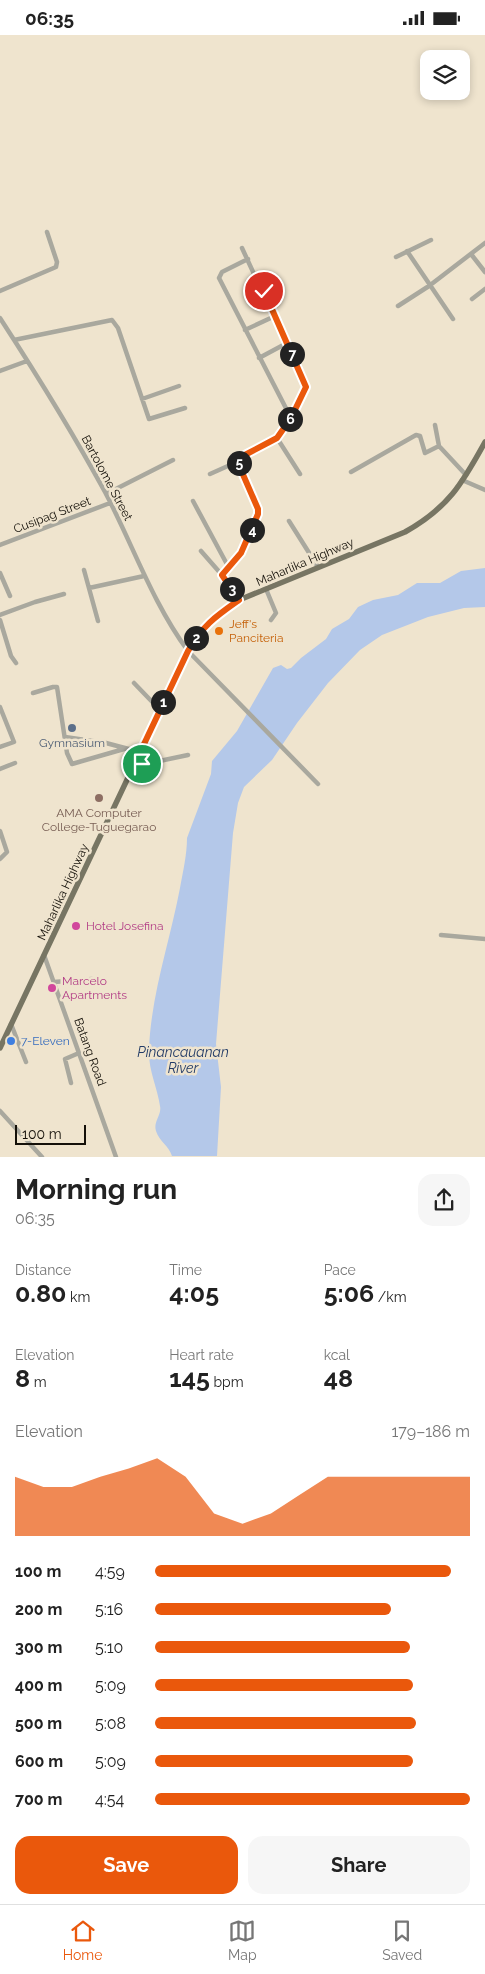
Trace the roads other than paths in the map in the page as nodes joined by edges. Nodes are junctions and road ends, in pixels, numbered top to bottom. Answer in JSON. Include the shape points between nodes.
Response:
{"nodes":[{"id":1,"x":47,"y":232,"type":"dead end"},
{"id":2,"x":431,"y":240,"type":"dead end"},
{"id":3,"x":485,"y":243,"type":"edge"},
{"id":4,"x":242,"y":248,"type":"dead end"},
{"id":5,"x":407,"y":251,"type":"junction"},
{"id":6,"x":471,"y":254,"type":"junction"},
{"id":7,"x":396,"y":257,"type":"dead end"},
{"id":8,"x":248,"y":259,"type":"junction"},
{"id":9,"x":485,"y":272,"type":"edge"},
{"id":10,"x":429,"y":286,"type":"junction"},
{"id":11,"x":485,"y":289,"type":"edge"},
{"id":12,"x":0,"y":291,"type":"edge"},
{"id":13,"x":472,"y":299,"type":"dead end"},
{"id":14,"x":398,"y":306,"type":"dead end"},
{"id":15,"x":275,"y":316,"type":"junction"},
{"id":16,"x":0,"y":319,"type":"edge"},
{"id":17,"x":453,"y":319,"type":"dead end"},
{"id":18,"x":245,"y":330,"type":"junction"},
{"id":19,"x":14,"y":340,"type":"junction"},
{"id":20,"x":287,"y":343,"type":"junction"},
{"id":21,"x":259,"y":358,"type":"junction"},
{"id":22,"x":26,"y":361,"type":"junction"},
{"id":23,"x":0,"y":371,"type":"edge"},
{"id":24,"x":179,"y":386,"type":"dead end"},
{"id":25,"x":142,"y":399,"type":"junction"},
{"id":26,"x":185,"y":408,"type":"dead end"},
{"id":27,"x":291,"y":418,"type":"junction"},
{"id":28,"x":435,"y":425,"type":"dead end"},
{"id":29,"x":277,"y":438,"type":"junction"},
{"id":30,"x":485,"y":442,"type":"edge"},
{"id":31,"x":439,"y":446,"type":"junction"},
{"id":32,"x":173,"y":460,"type":"dead end"},
{"id":33,"x":238,"y":461,"type":"junction"},
{"id":34,"x":351,"y":472,"type":"dead end"},
{"id":35,"x":210,"y":474,"type":"dead end"},
{"id":36,"x":300,"y":474,"type":"dead end"},
{"id":37,"x":464,"y":477,"type":"junction"},
{"id":38,"x":485,"y":490,"type":"edge"},
{"id":39,"x":106,"y":493,"type":"junction"},
{"id":40,"x":193,"y":501,"type":"dead end"},
{"id":41,"x":110,"y":503,"type":"junction"},
{"id":42,"x":289,"y":521,"type":"dead end"},
{"id":43,"x":0,"y":545,"type":"edge"},
{"id":44,"x":201,"y":551,"type":"dead end"},
{"id":45,"x":318,"y":567,"type":"junction"},
{"id":46,"x":229,"y":568,"type":"junction"},
{"id":47,"x":84,"y":571,"type":"dead end"},
{"id":48,"x":0,"y":573,"type":"edge"},
{"id":49,"x":222,"y":575,"type":"junction"},
{"id":50,"x":144,"y":576,"type":"junction"},
{"id":51,"x":89,"y":588,"type":"junction"},
{"id":52,"x":266,"y":589,"type":"junction"},
{"id":53,"x":64,"y":594,"type":"dead end"},
{"id":54,"x":10,"y":596,"type":"dead end"},
{"id":55,"x":239,"y":600,"type":"junction"},
{"id":56,"x":0,"y":615,"type":"edge"},
{"id":57,"x":0,"y":620,"type":"edge"},
{"id":58,"x":271,"y":620,"type":"dead end"},
{"id":59,"x":98,"y":621,"type":"dead end"},
{"id":60,"x":188,"y":651,"type":"junction"},
{"id":61,"x":16,"y":663,"type":"dead end"},
{"id":62,"x":134,"y":683,"type":"dead end"},
{"id":63,"x":33,"y":693,"type":"dead end"},
{"id":64,"x":0,"y":707,"type":"edge"},
{"id":65,"x":160,"y":710,"type":"junction"},
{"id":66,"x":65,"y":737,"type":"junction"},
{"id":67,"x":0,"y":747,"type":"edge"},
{"id":68,"x":124,"y":749,"type":"junction"},
{"id":69,"x":140,"y":753,"type":"junction"},
{"id":70,"x":188,"y":755,"type":"dead end"},
{"id":71,"x":15,"y":763,"type":"dead end"},
{"id":72,"x":150,"y":763,"type":"tunnel mouth"},
{"id":73,"x":0,"y":769,"type":"edge"},
{"id":74,"x":318,"y":784,"type":"dead end"},
{"id":75,"x":0,"y":831,"type":"edge"},
{"id":76,"x":0,"y":859,"type":"edge"},
{"id":77,"x":441,"y":935,"type":"dead end"},
{"id":78,"x":485,"y":939,"type":"edge"},
{"id":79,"x":44,"y":955,"type":"junction"},
{"id":80,"x":92,"y":979,"type":"dead end"},
{"id":81,"x":54,"y":983,"type":"junction"},
{"id":82,"x":11,"y":1024,"type":"junction"},
{"id":83,"x":0,"y":1048,"type":"edge"},
{"id":84,"x":79,"y":1053,"type":"junction"},
{"id":85,"x":26,"y":1062,"type":"dead end"},
{"id":86,"x":71,"y":1083,"type":"dead end"},
{"id":87,"x":0,"y":1111,"type":"edge"},
{"id":88,"x":42,"y":1157,"type":"edge"},
{"id":89,"x":116,"y":1157,"type":"edge"}],
"edges":[{"from":1,"to":12,"type":"street","via":[[56,267]]},
{"from":2,"to":5,"type":"street"},
{"from":3,"to":6,"type":"street"},
{"from":4,"to":8,"type":"street"},
{"from":5,"to":7,"type":"street"},
{"from":5,"to":10,"type":"street"},
{"from":6,"to":9,"type":"street"},
{"from":6,"to":10,"type":"street"},
{"from":8,"to":15,"type":"street"},
{"from":8,"to":18,"type":"street","via":[[219,276]]},
{"from":10,"to":14,"type":"street"},
{"from":10,"to":17,"type":"street"},
{"from":11,"to":13,"type":"street"},
{"from":15,"to":18,"type":"street"},
{"from":15,"to":20,"type":"street"},
{"from":16,"to":19,"type":"street","name":"Bartolome Street"},
{"from":18,"to":21,"type":"street"},
{"from":19,"to":22,"type":"street","name":"Bartolome Street"},
{"from":19,"to":25,"type":"street","via":[[112,320],[118,328]]},
{"from":20,"to":21,"type":"street"},
{"from":20,"to":27,"type":"street","via":[[306,383]]},
{"from":21,"to":27,"type":"street"},
{"from":22,"to":23,"type":"street"},
{"from":22,"to":39,"type":"street","name":"Bartolome Street"},
{"from":24,"to":25,"type":"street"},
{"from":25,"to":26,"type":"street","via":[[150,419]]},
{"from":27,"to":29,"type":"street"},
{"from":28,"to":31,"type":"street"},
{"from":29,"to":33,"type":"street","via":[[243,455]]},
{"from":29,"to":36,"type":"street"},
{"from":30,"to":37,"type":"main road","name":"Maharlika Highway"},
{"from":31,"to":34,"type":"street","via":[[425,453],[420,436],[416,435]]},
{"from":31,"to":37,"type":"street"},
{"from":32,"to":39,"type":"street"},
{"from":33,"to":35,"type":"street"},
{"from":33,"to":46,"type":"street","via":[[256,501],[258,514],[246,545]]},
{"from":37,"to":38,"type":"street"},
{"from":37,"to":45,"type":"main road","name":"Maharlika Highway","via":[[444,505],[426,520]]},
{"from":39,"to":41,"type":"street","name":"Bartolome Street"},
{"from":40,"to":46,"type":"street"},
{"from":41,"to":43,"type":"street","name":"Cusipag Street"},
{"from":41,"to":50,"type":"street","name":"Bartolome Street"},
{"from":42,"to":45,"type":"street"},
{"from":44,"to":49,"type":"street"},
{"from":45,"to":52,"type":"main road","name":"Maharlika Highway"},
{"from":46,"to":49,"type":"street"},
{"from":47,"to":51,"type":"street"},
{"from":48,"to":54,"type":"street"},
{"from":49,"to":55,"type":"street"},
{"from":50,"to":51,"type":"street"},
{"from":50,"to":60,"type":"street","name":"Bartolome Street"},
{"from":51,"to":59,"type":"street"},
{"from":52,"to":55,"type":"main road","name":"Maharlika Highway"},
{"from":52,"to":58,"type":"street","via":[[276,613]]},
{"from":53,"to":56,"type":"street"},
{"from":55,"to":60,"type":"main road","name":"Maharlika Highway","via":[[210,621]]},
{"from":57,"to":61,"type":"street"},
{"from":60,"to":65,"type":"main road","name":"Maharlika Highway"},
{"from":60,"to":74,"type":"street","name":"Bartolome Street"},
{"from":62,"to":65,"type":"street"},
{"from":63,"to":66,"type":"street","via":[[58,687]]},
{"from":64,"to":67,"type":"street","via":[[14,742]]},
{"from":65,"to":69,"type":"main road","name":"Maharlika Highway"},
{"from":66,"to":68,"type":"street"},
{"from":66,"to":68,"type":"street","via":[[69,760],[75,765]]},
{"from":68,"to":69,"type":"street"},
{"from":69,"to":79,"type":"main road","name":"Maharlika Highway","via":[[139,763]]},
{"from":70,"to":72,"type":"street"},
{"from":71,"to":73,"type":"street"},
{"from":75,"to":76,"type":"street","via":[[7,851]]},
{"from":77,"to":78,"type":"street"},
{"from":79,"to":81,"type":"street","name":"Batang Road"},
{"from":79,"to":82,"type":"main road","name":"Maharlika Highway"},
{"from":80,"to":81,"type":"street"},
{"from":81,"to":84,"type":"street","name":"Batang Road"},
{"from":82,"to":83,"type":"main road","name":"Maharlika Highway"},
{"from":82,"to":85,"type":"street"},
{"from":84,"to":86,"type":"street","via":[[65,1060]]},
{"from":84,"to":89,"type":"street","name":"Batang Road"},
{"from":87,"to":88,"type":"street"}]}
